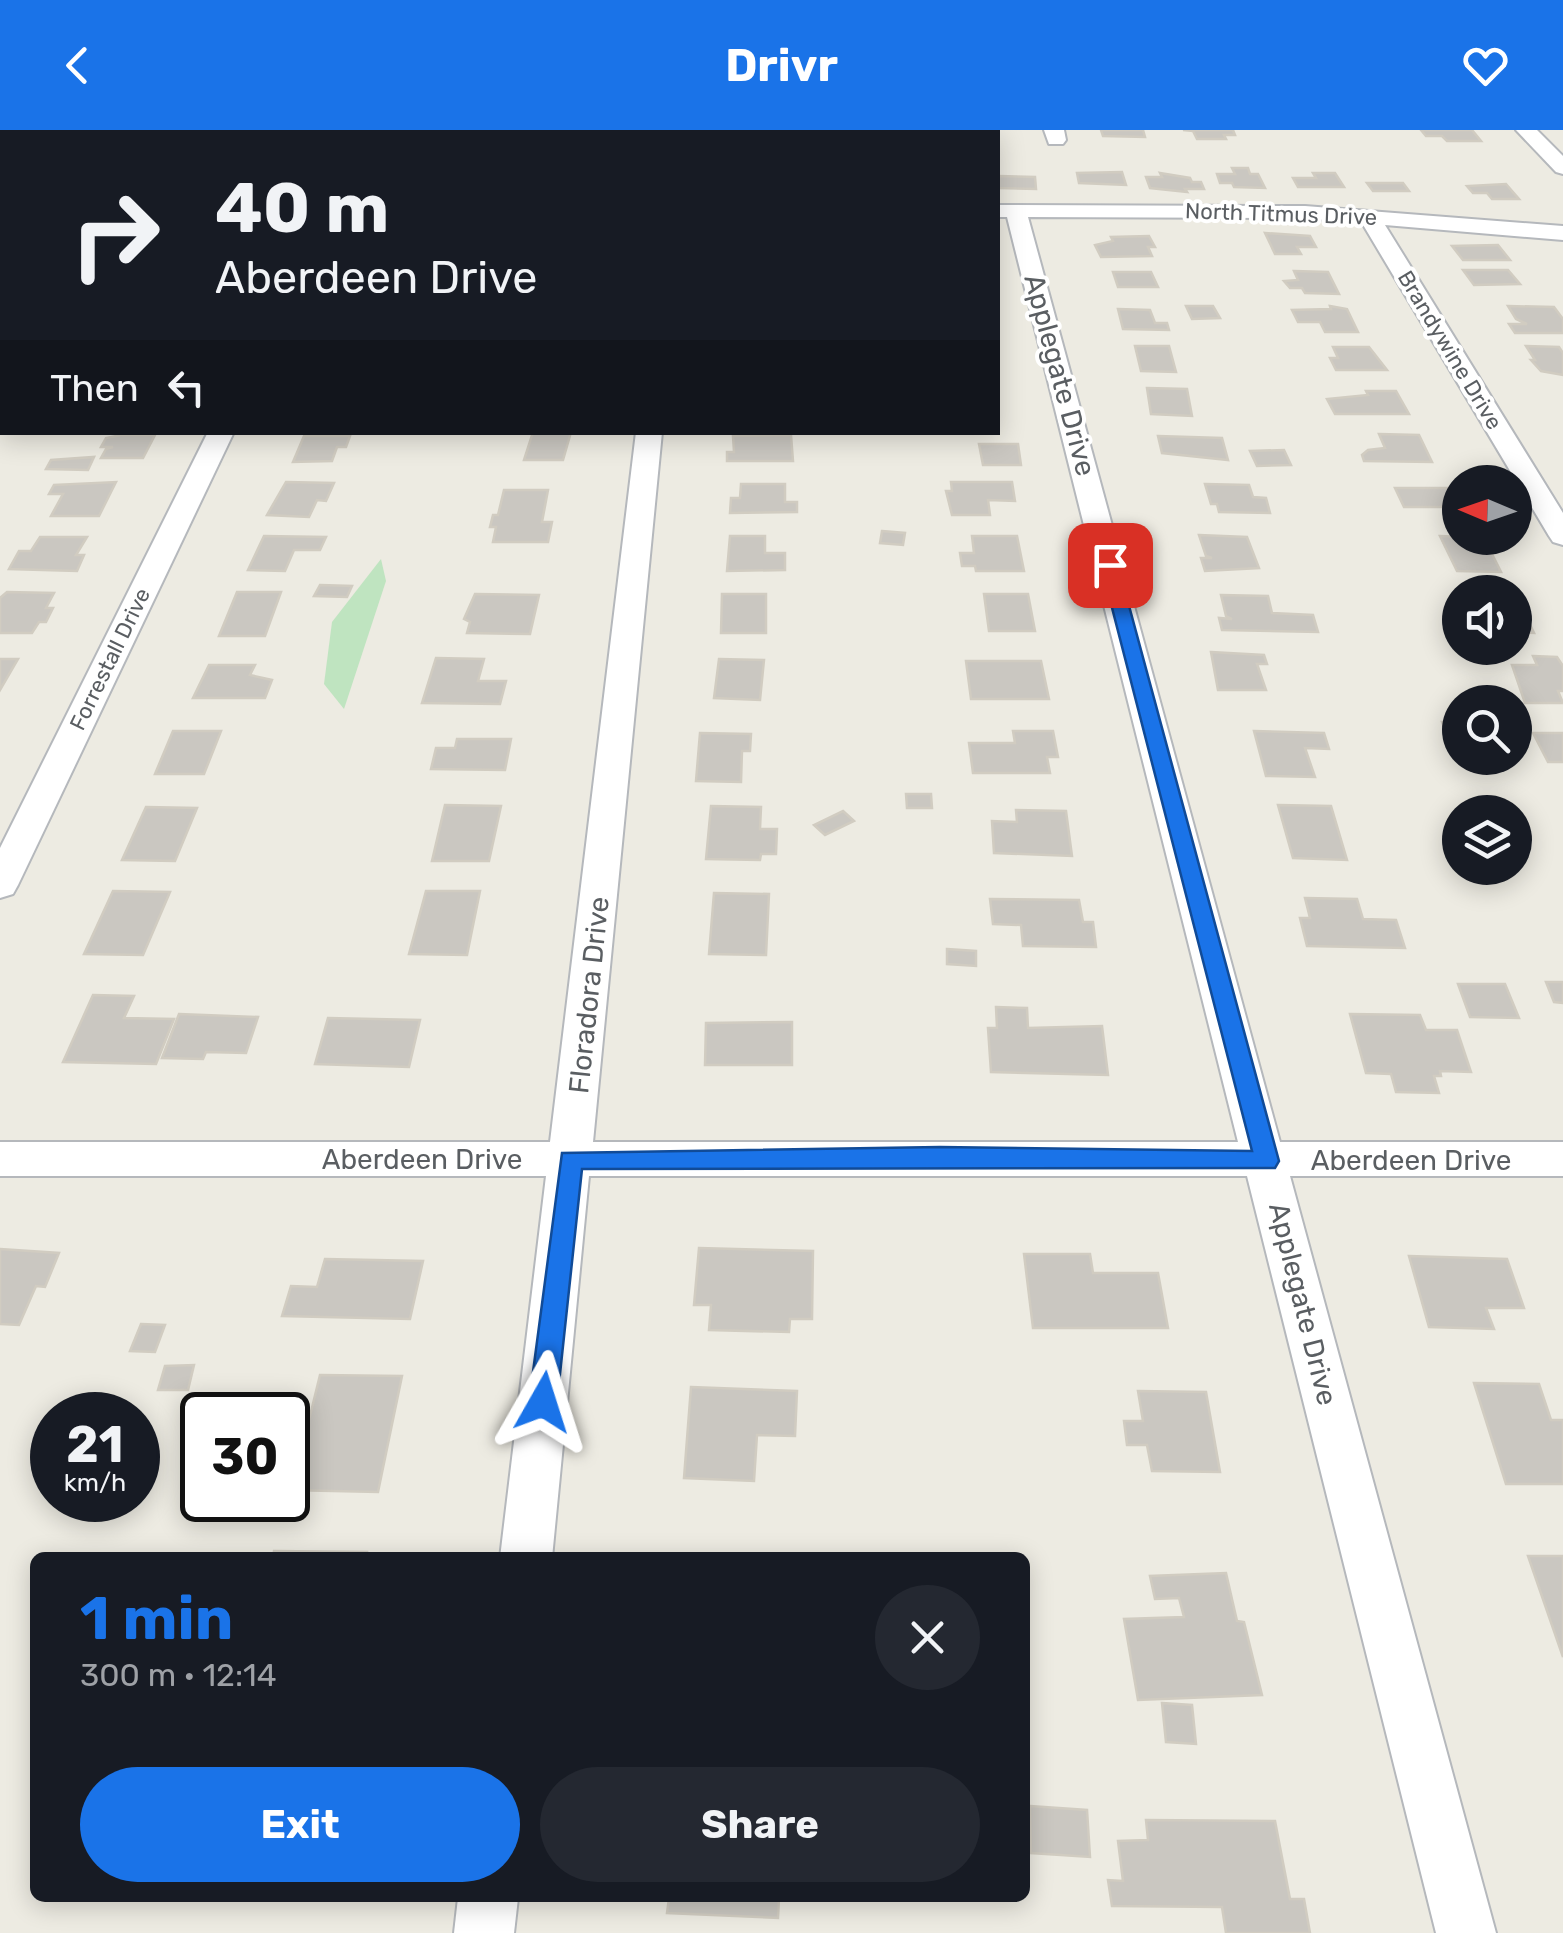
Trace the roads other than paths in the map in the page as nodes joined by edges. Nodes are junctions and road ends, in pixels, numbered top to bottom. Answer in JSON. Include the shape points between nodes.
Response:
{"nodes":[{"id":1,"x":1526,"y":130,"type":"edge"},
{"id":2,"x":1563,"y":168,"type":"edge"},
{"id":3,"x":1007,"y":211,"type":"edge"},
{"id":4,"x":1368,"y":215,"type":"junction"},
{"id":5,"x":1563,"y":232,"type":"edge"},
{"id":6,"x":220,"y":435,"type":"edge"},
{"id":7,"x":650,"y":435,"type":"edge"},
{"id":8,"x":1563,"y":536,"type":"edge"},
{"id":9,"x":0,"y":885,"type":"edge"},
{"id":10,"x":0,"y":1159,"type":"edge"},
{"id":11,"x":1563,"y":1159,"type":"edge"},
{"id":12,"x":571,"y":1160,"type":"junction"},
{"id":13,"x":1266,"y":1161,"type":"junction"},
{"id":14,"x":527,"y":1552,"type":"edge"},
{"id":15,"x":488,"y":1902,"type":"edge"},
{"id":16,"x":484,"y":1933,"type":"edge"},
{"id":17,"x":1466,"y":1933,"type":"edge"}],
"edges":[{"from":1,"to":2,"type":"street"},
{"from":3,"to":4,"type":"street","name":"North Titmus Drive"},
{"from":3,"to":13,"type":"street","name":"Applegate Drive"},
{"from":4,"to":5,"type":"street","name":"North Titmus Drive"},
{"from":4,"to":8,"type":"street","name":"Brandywine Drive"},
{"from":6,"to":9,"type":"street","name":"Forrestall Drive"},
{"from":7,"to":12,"type":"street","name":"Floradora Drive"},
{"from":10,"to":12,"type":"street","name":"Aberdeen Drive"},
{"from":11,"to":13,"type":"street","name":"Aberdeen Drive"},
{"from":12,"to":13,"type":"street","name":"Aberdeen Drive"},
{"from":12,"to":14,"type":"street","name":"Floradora Drive"},
{"from":13,"to":17,"type":"street","name":"Applegate Drive"},
{"from":15,"to":16,"type":"street"}]}
